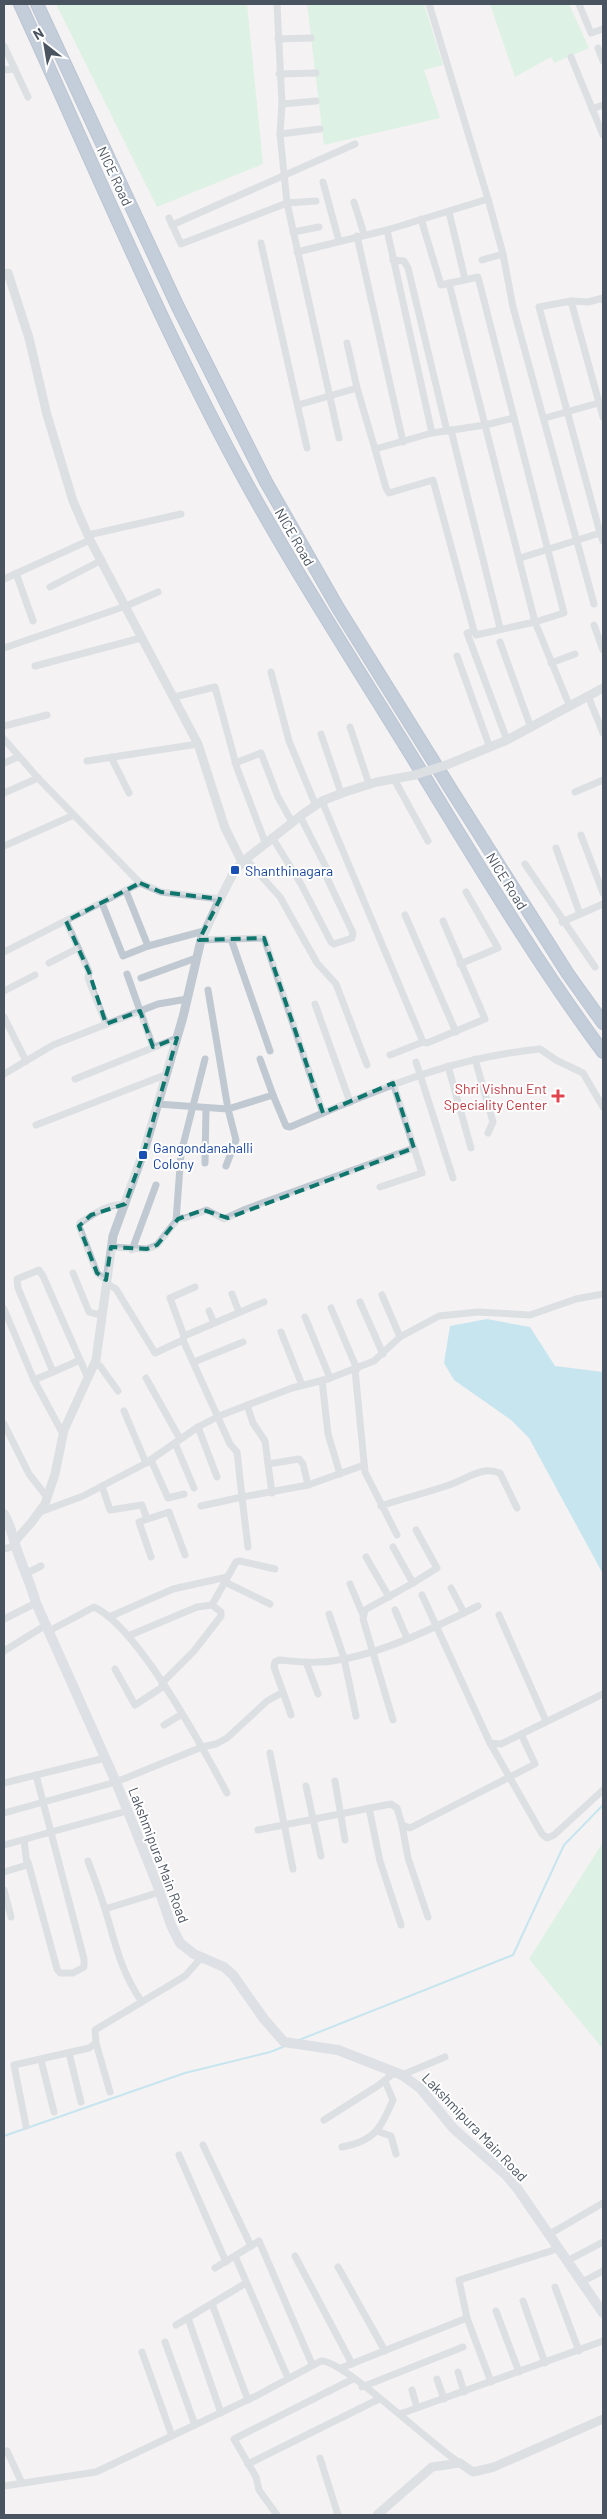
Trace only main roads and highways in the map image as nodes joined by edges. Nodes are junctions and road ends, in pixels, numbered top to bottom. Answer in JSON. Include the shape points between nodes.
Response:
{"nodes":[{"id":1,"x":20,"y":4,"type":"edge"},
{"id":2,"x":37,"y":4,"type":"edge"},
{"id":3,"x":603,"y":1023,"type":"edge"},
{"id":4,"x":603,"y":1052,"type":"edge"},
{"id":5,"x":4,"y":1514,"type":"edge"},
{"id":6,"x":603,"y":2313,"type":"edge"}],
"edges":[{"from":1,"to":4,"type":"highway","name":"NICE Road","via":[[162,313],[251,491],[325,618],[437,798],[554,984]]},
{"from":2,"to":3,"type":"highway","name":"NICE Road","via":[[196,345],[271,491],[338,608],[452,791],[568,974]]},
{"from":5,"to":6,"type":"main road","name":"Lakshmipura Main Road","via":[[12,1527],[36,1603],[116,1782],[180,1943],[233,1975],[284,2042],[338,2050],[399,2074],[420,2088],[454,2128],[505,2174]]}]}
